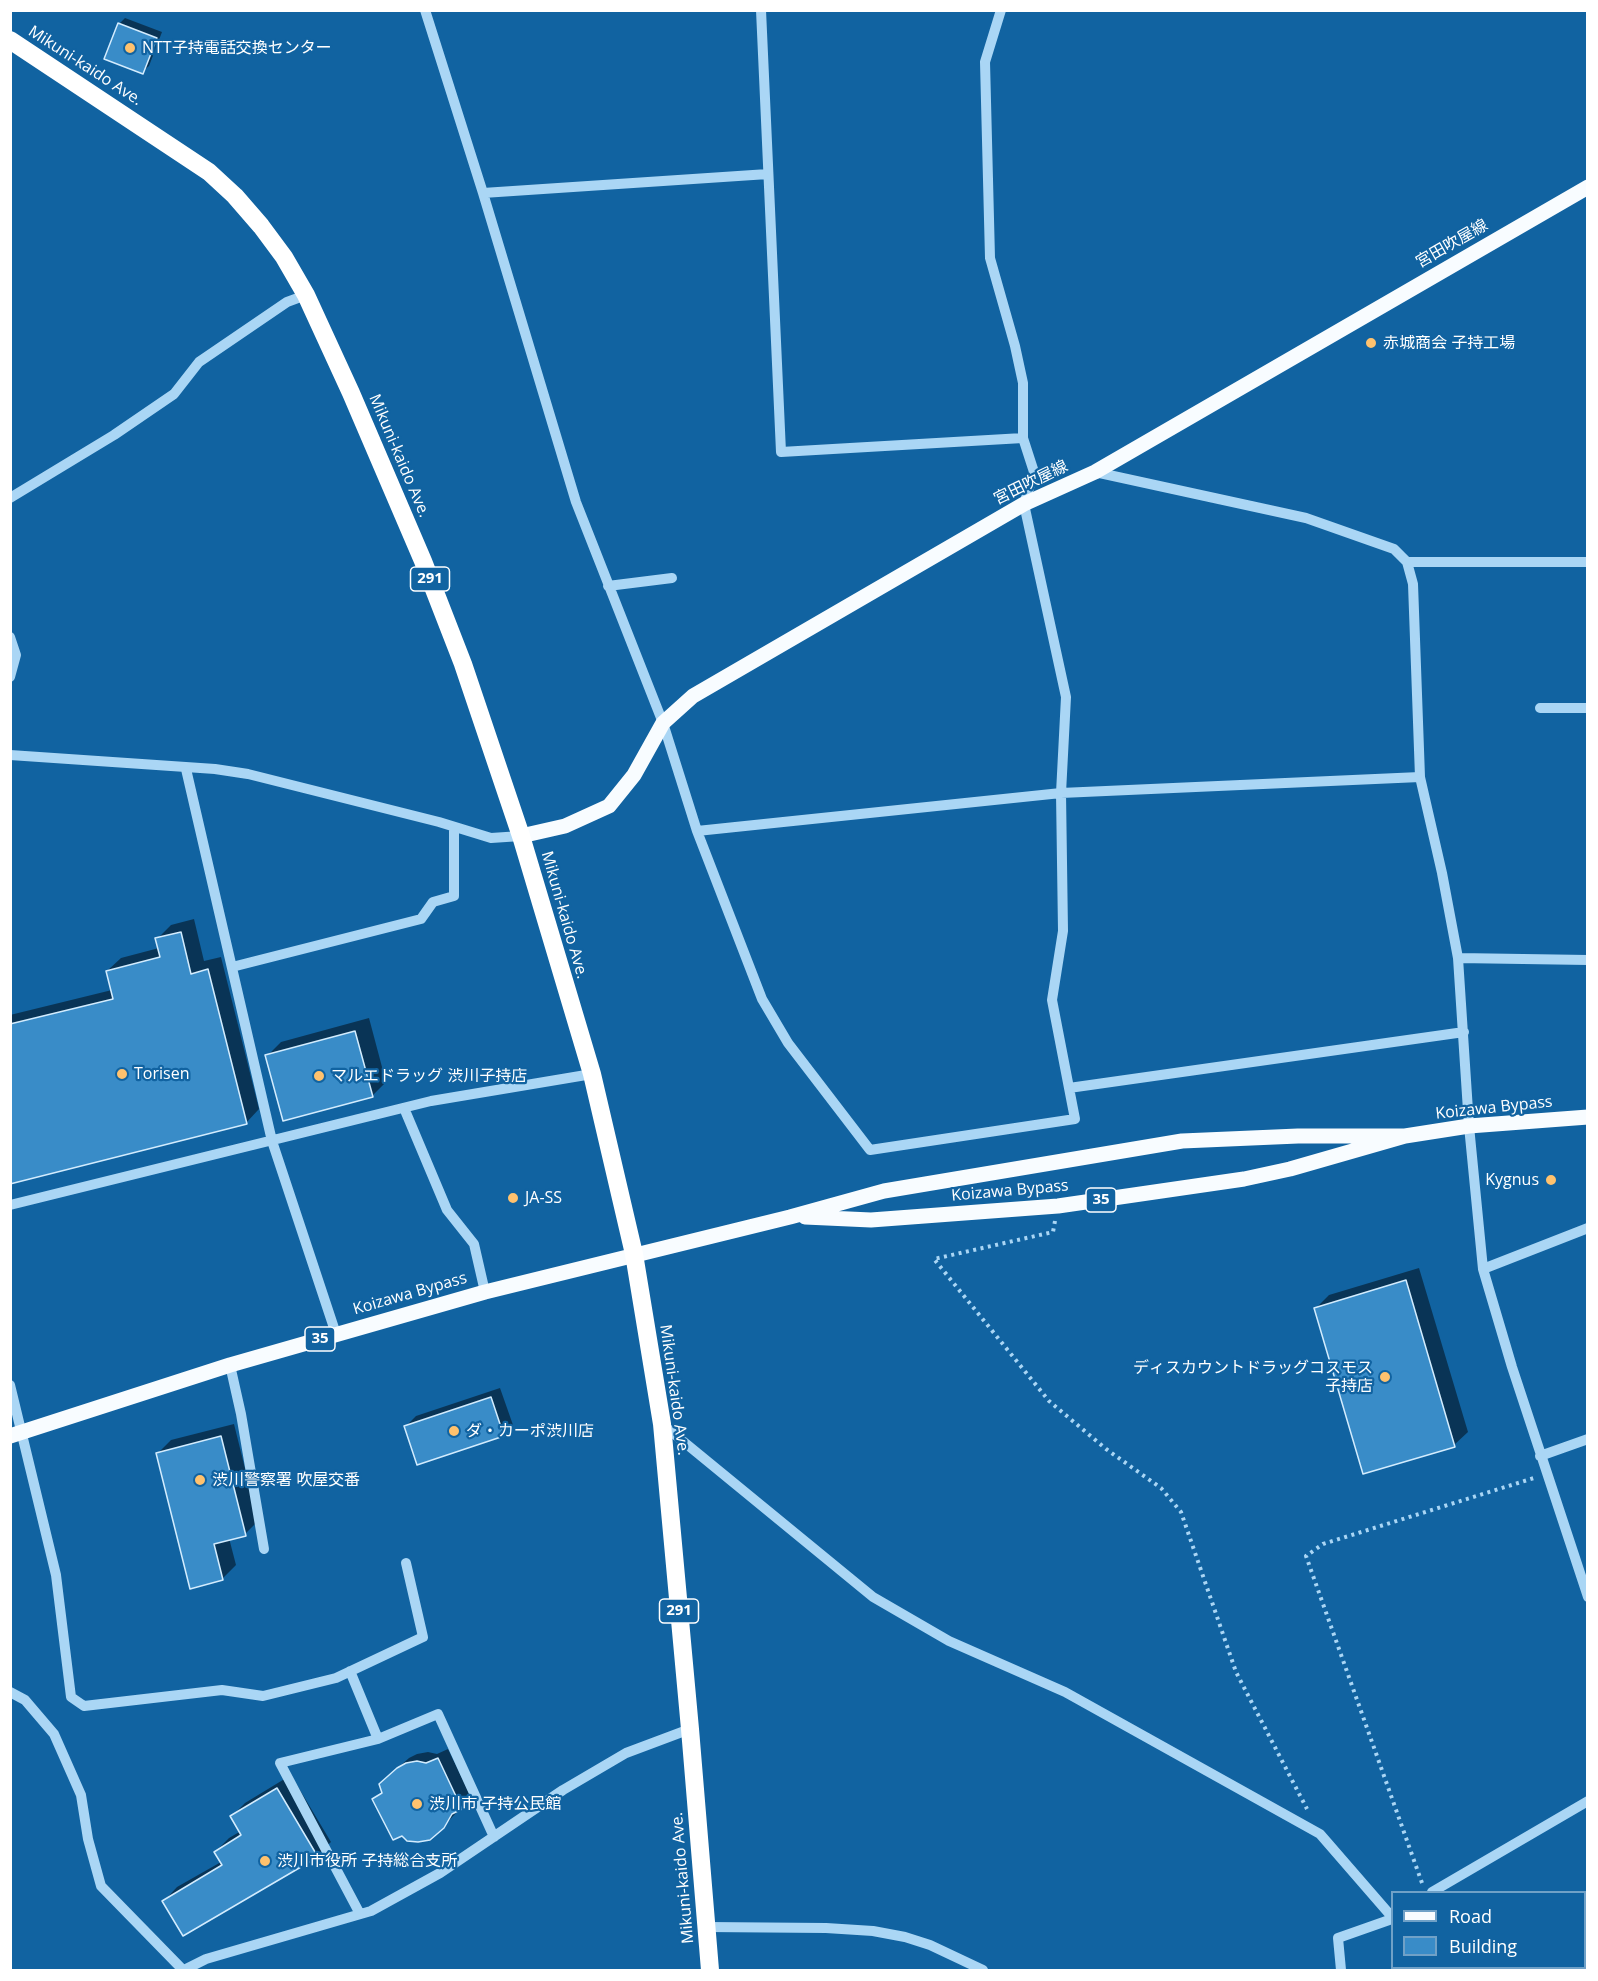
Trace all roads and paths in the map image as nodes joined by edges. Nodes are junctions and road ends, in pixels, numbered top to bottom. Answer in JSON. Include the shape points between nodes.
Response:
{"nodes":[{"id":1,"x":425,"y":10,"type":"edge"},
{"id":2,"x":761,"y":10,"type":"edge"},
{"id":3,"x":1001,"y":10,"type":"edge"},
{"id":4,"x":10,"y":40,"type":"edge"},
{"id":5,"x":768,"y":174,"type":"junction"},
{"id":6,"x":1587,"y":187,"type":"edge"},
{"id":7,"x":483,"y":193,"type":"junction"},
{"id":8,"x":306,"y":295,"type":"junction"},
{"id":9,"x":1023,"y":438,"type":"junction"},
{"id":10,"x":1095,"y":472,"type":"junction"},
{"id":11,"x":10,"y":498,"type":"edge"},
{"id":12,"x":1024,"y":504,"type":"junction"},
{"id":13,"x":1407,"y":562,"type":"junction"},
{"id":14,"x":1587,"y":562,"type":"edge"},
{"id":15,"x":672,"y":578,"type":"dead end"},
{"id":16,"x":608,"y":586,"type":"junction"},
{"id":17,"x":10,"y":637,"type":"edge"},
{"id":18,"x":10,"y":677,"type":"edge"},
{"id":19,"x":1540,"y":708,"type":"dead end"},
{"id":20,"x":1587,"y":708,"type":"edge"},
{"id":21,"x":663,"y":723,"type":"junction"},
{"id":22,"x":10,"y":755,"type":"edge"},
{"id":23,"x":186,"y":769,"type":"junction"},
{"id":24,"x":1420,"y":777,"type":"junction"},
{"id":25,"x":1061,"y":793,"type":"junction"},
{"id":26,"x":454,"y":827,"type":"junction"},
{"id":27,"x":697,"y":831,"type":"junction"},
{"id":28,"x":520,"y":836,"type":"junction"},
{"id":29,"x":1458,"y":958,"type":"junction"},
{"id":30,"x":1587,"y":960,"type":"edge"},
{"id":31,"x":232,"y":967,"type":"junction"},
{"id":32,"x":1464,"y":1032,"type":"junction"},
{"id":33,"x":592,"y":1074,"type":"junction"},
{"id":34,"x":1068,"y":1088,"type":"junction"},
{"id":35,"x":404,"y":1108,"type":"junction"},
{"id":36,"x":1587,"y":1118,"type":"edge"},
{"id":37,"x":1469,"y":1126,"type":"junction"},
{"id":38,"x":1405,"y":1136,"type":"junction"},
{"id":39,"x":272,"y":1141,"type":"junction"},
{"id":40,"x":10,"y":1205,"type":"edge"},
{"id":41,"x":1058,"y":1206,"type":"junction"},
{"id":42,"x":790,"y":1217,"type":"junction"},
{"id":43,"x":1587,"y":1228,"type":"edge"},
{"id":44,"x":634,"y":1254,"type":"junction"},
{"id":45,"x":1483,"y":1269,"type":"junction"},
{"id":46,"x":485,"y":1292,"type":"junction"},
{"id":47,"x":336,"y":1335,"type":"junction"},
{"id":48,"x":230,"y":1365,"type":"junction"},
{"id":49,"x":10,"y":1385,"type":"edge"},
{"id":50,"x":662,"y":1424,"type":"junction"},
{"id":51,"x":16,"y":1434,"type":"edge"},
{"id":52,"x":1587,"y":1439,"type":"edge"},
{"id":53,"x":1540,"y":1456,"type":"junction"},
{"id":54,"x":1546,"y":1474,"type":"junction"},
{"id":55,"x":264,"y":1549,"type":"dead end"},
{"id":56,"x":406,"y":1563,"type":"dead end"},
{"id":57,"x":1587,"y":1597,"type":"edge"},
{"id":58,"x":350,"y":1671,"type":"junction"},
{"id":59,"x":10,"y":1692,"type":"edge"},
{"id":60,"x":690,"y":1729,"type":"junction"},
{"id":61,"x":378,"y":1739,"type":"junction"},
{"id":62,"x":1587,"y":1801,"type":"edge"},
{"id":63,"x":1320,"y":1834,"type":"junction"},
{"id":64,"x":494,"y":1837,"type":"junction"},
{"id":65,"x":1424,"y":1891,"type":"edge"},
{"id":66,"x":1435,"y":1891,"type":"edge"},
{"id":67,"x":360,"y":1914,"type":"junction"},
{"id":68,"x":1391,"y":1917,"type":"edge"},
{"id":69,"x":1391,"y":1918,"type":"edge"},
{"id":70,"x":707,"y":1927,"type":"junction"},
{"id":71,"x":184,"y":1971,"type":"edge"},
{"id":72,"x":710,"y":1971,"type":"edge"},
{"id":73,"x":983,"y":1971,"type":"edge"},
{"id":74,"x":1341,"y":1971,"type":"edge"}],
"edges":[{"from":1,"to":7,"type":"street"},
{"from":2,"to":5,"type":"street"},
{"from":3,"to":9,"type":"street","via":[[985,62],[990,258],[1023,382]]},
{"from":4,"to":8,"type":"highway","name":"Mikuni-kaido Ave.","number":"291","via":[[209,172],[261,226]]},
{"from":5,"to":7,"type":"street"},
{"from":5,"to":9,"type":"street","via":[[781,452]]},
{"from":6,"to":10,"type":"main road","name":"宮田吹屋線"},
{"from":7,"to":16,"type":"street","via":[[576,502]]},
{"from":8,"to":11,"type":"street","via":[[287,303],[199,362],[174,394]]},
{"from":8,"to":28,"type":"highway","name":"Mikuni-kaido Ave.","number":"291","via":[[423,561],[463,664]]},
{"from":9,"to":12,"type":"street","via":[[1034,472]]},
{"from":10,"to":12,"type":"main road","name":"宮田吹屋線"},
{"from":10,"to":13,"type":"street","via":[[1306,518],[1394,549]]},
{"from":12,"to":21,"type":"main road","name":"宮田吹屋線","via":[[693,696]]},
{"from":12,"to":25,"type":"street","via":[[1066,697]]},
{"from":13,"to":14,"type":"street"},
{"from":13,"to":24,"type":"street","via":[[1413,584]]},
{"from":15,"to":16,"type":"street"},
{"from":16,"to":21,"type":"street"},
{"from":17,"to":18,"type":"street","via":[[16,655]]},
{"from":19,"to":20,"type":"street"},
{"from":21,"to":27,"type":"street"},
{"from":21,"to":28,"type":"main road","name":"宮田吹屋線","via":[[634,775],[609,806],[566,826]]},
{"from":22,"to":23,"type":"street"},
{"from":23,"to":26,"type":"street","via":[[248,774]]},
{"from":23,"to":31,"type":"street"},
{"from":24,"to":25,"type":"street"},
{"from":24,"to":29,"type":"street"},
{"from":25,"to":27,"type":"street"},
{"from":25,"to":34,"type":"street","via":[[1063,931],[1052,1000]]},
{"from":26,"to":28,"type":"street","via":[[491,838]]},
{"from":26,"to":31,"type":"street","via":[[454,896],[433,902],[421,919]]},
{"from":27,"to":34,"type":"street","via":[[762,999],[788,1043],[870,1150],[1075,1119]]},
{"from":28,"to":33,"type":"highway","name":"Mikuni-kaido Ave.","number":"291"},
{"from":29,"to":30,"type":"street"},
{"from":29,"to":32,"type":"street"},
{"from":31,"to":39,"type":"street"},
{"from":32,"to":34,"type":"street"},
{"from":32,"to":37,"type":"street"},
{"from":33,"to":35,"type":"street"},
{"from":33,"to":44,"type":"highway","name":"Mikuni-kaido Ave.","number":"291"},
{"from":35,"to":39,"type":"street"},
{"from":35,"to":46,"type":"street","via":[[447,1210],[474,1244]]},
{"from":36,"to":37,"type":"main road","name":"Koizawa Bypass","number":"35"},
{"from":37,"to":38,"type":"main road","name":"Koizawa Bypass","number":"35"},
{"from":37,"to":45,"type":"street"},
{"from":38,"to":41,"type":"main road","name":"Koizawa Bypass","number":"35","via":[[1244,1179]]},
{"from":38,"to":42,"type":"main road","name":"Koizawa Bypass","number":"35","via":[[1182,1141],[884,1191]]},
{"from":39,"to":40,"type":"street"},
{"from":39,"to":47,"type":"street"},
{"from":41,"to":42,"type":"main road","name":"Koizawa Bypass","number":"35","via":[[871,1220]]},
{"from":41,"to":63,"type":"path","via":[[1053,1232],[934,1260],[1049,1401],[1161,1488],[1182,1512],[1236,1672]]},
{"from":42,"to":44,"type":"main road","name":"Koizawa Bypass","number":"35"},
{"from":43,"to":45,"type":"street"},
{"from":44,"to":46,"type":"main road","name":"Koizawa Bypass","number":"35"},
{"from":44,"to":50,"type":"highway","name":"Mikuni-kaido Ave.","number":"291"},
{"from":45,"to":53,"type":"street"},
{"from":46,"to":47,"type":"main road","name":"Koizawa Bypass","number":"35"},
{"from":47,"to":48,"type":"main road","name":"Koizawa Bypass","number":"35"},
{"from":48,"to":51,"type":"main road","name":"Koizawa Bypass","number":"35"},
{"from":48,"to":55,"type":"street"},
{"from":49,"to":51,"type":"street"},
{"from":50,"to":60,"type":"highway","name":"Mikuni-kaido Ave.","number":"291"},
{"from":50,"to":63,"type":"street","via":[[873,1597],[949,1641],[1065,1692]]},
{"from":51,"to":58,"type":"street","via":[[56,1575],[71,1697],[84,1706],[222,1690],[263,1696]]},
{"from":52,"to":53,"type":"street"},
{"from":53,"to":54,"type":"street"},
{"from":54,"to":57,"type":"street"},
{"from":54,"to":65,"type":"path","via":[[1323,1544],[1306,1556]]},
{"from":56,"to":58,"type":"street","via":[[423,1637]]},
{"from":58,"to":61,"type":"street"},
{"from":59,"to":71,"type":"street","via":[[25,1700],[54,1734],[81,1795],[101,1886]]},
{"from":60,"to":64,"type":"street","via":[[626,1753]]},
{"from":60,"to":70,"type":"highway","name":"Mikuni-kaido Ave.","number":"291"},
{"from":61,"to":64,"type":"street","via":[[438,1714]]},
{"from":61,"to":67,"type":"street","via":[[280,1763]]},
{"from":62,"to":66,"type":"street"},
{"from":63,"to":68,"type":"street"},
{"from":64,"to":67,"type":"street","via":[[440,1873]]},
{"from":67,"to":71,"type":"street","via":[[206,1959]]},
{"from":69,"to":74,"type":"street","via":[[1338,1938]]},
{"from":70,"to":72,"type":"highway","name":"Mikuni-kaido Ave.","number":"291"},
{"from":70,"to":73,"type":"street","via":[[873,1931],[930,1945]]}]}
